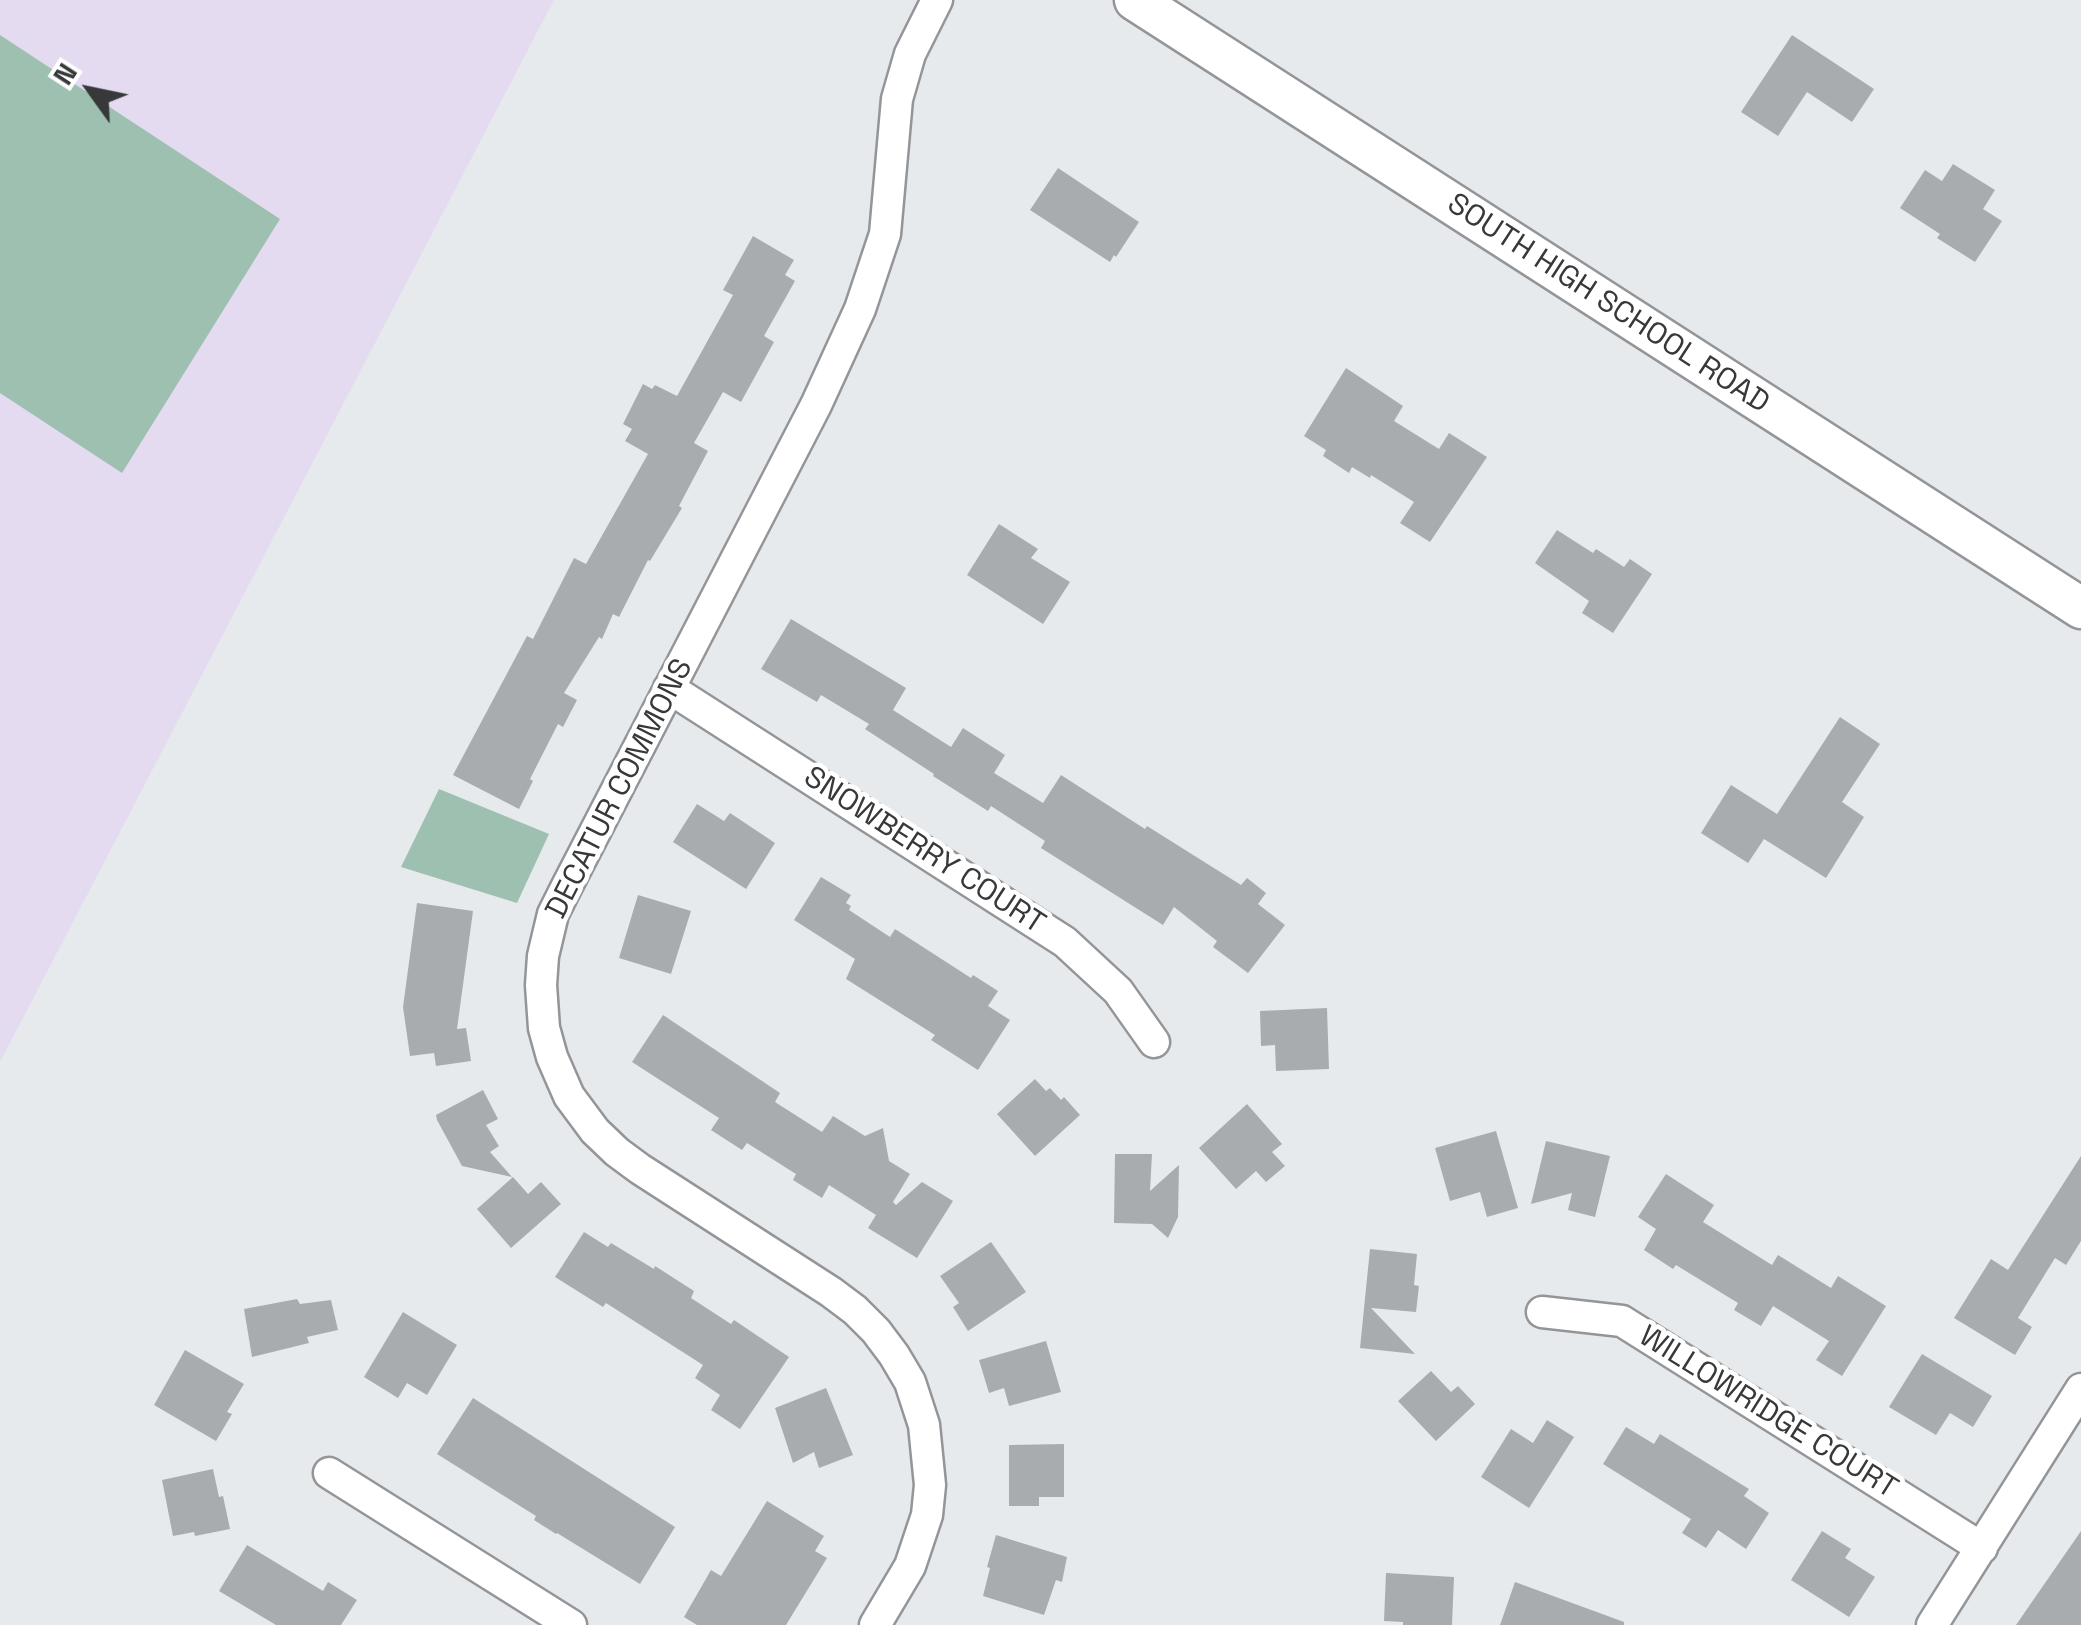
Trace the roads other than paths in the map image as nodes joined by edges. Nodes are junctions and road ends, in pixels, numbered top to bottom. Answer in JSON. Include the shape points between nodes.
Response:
{"nodes":[{"id":1,"x":937,"y":0,"type":"edge"},
{"id":2,"x":1135,"y":0,"type":"edge"},
{"id":3,"x":2081,"y":608,"type":"edge"},
{"id":4,"x":669,"y":688,"type":"junction"},
{"id":5,"x":1154,"y":1042,"type":"dead end"},
{"id":6,"x":1542,"y":1312,"type":"dead end"},
{"id":7,"x":2081,"y":1389,"type":"edge"},
{"id":8,"x":328,"y":1473,"type":"dead end"},
{"id":9,"x":1982,"y":1548,"type":"junction"},
{"id":10,"x":571,"y":1625,"type":"edge"},
{"id":11,"x":875,"y":1625,"type":"edge"},
{"id":12,"x":1932,"y":1625,"type":"edge"}],
"edges":[{"from":1,"to":4,"type":"street","name":"DECATUR COMMONS","via":[[897,98],[884,234],[860,309]]},
{"from":2,"to":3,"type":"main road","name":"SOUTH HIGH SCHOOL ROAD"},
{"from":4,"to":5,"type":"street","name":"SNOWBERRY COURT","via":[[1065,942],[1103,974]]},
{"from":4,"to":11,"type":"street","name":"DECATUR COMMONS","via":[[554,914],[543,956],[544,1028],[570,1096],[605,1141],[855,1310],[902,1368],[924,1424],[929,1500],[915,1554]]},
{"from":6,"to":9,"type":"street","name":"WILLOWRIDGE COURT","via":[[1622,1321]]},
{"from":7,"to":9,"type":"street"},
{"from":8,"to":10,"type":"street"},
{"from":9,"to":12,"type":"street"}]}
